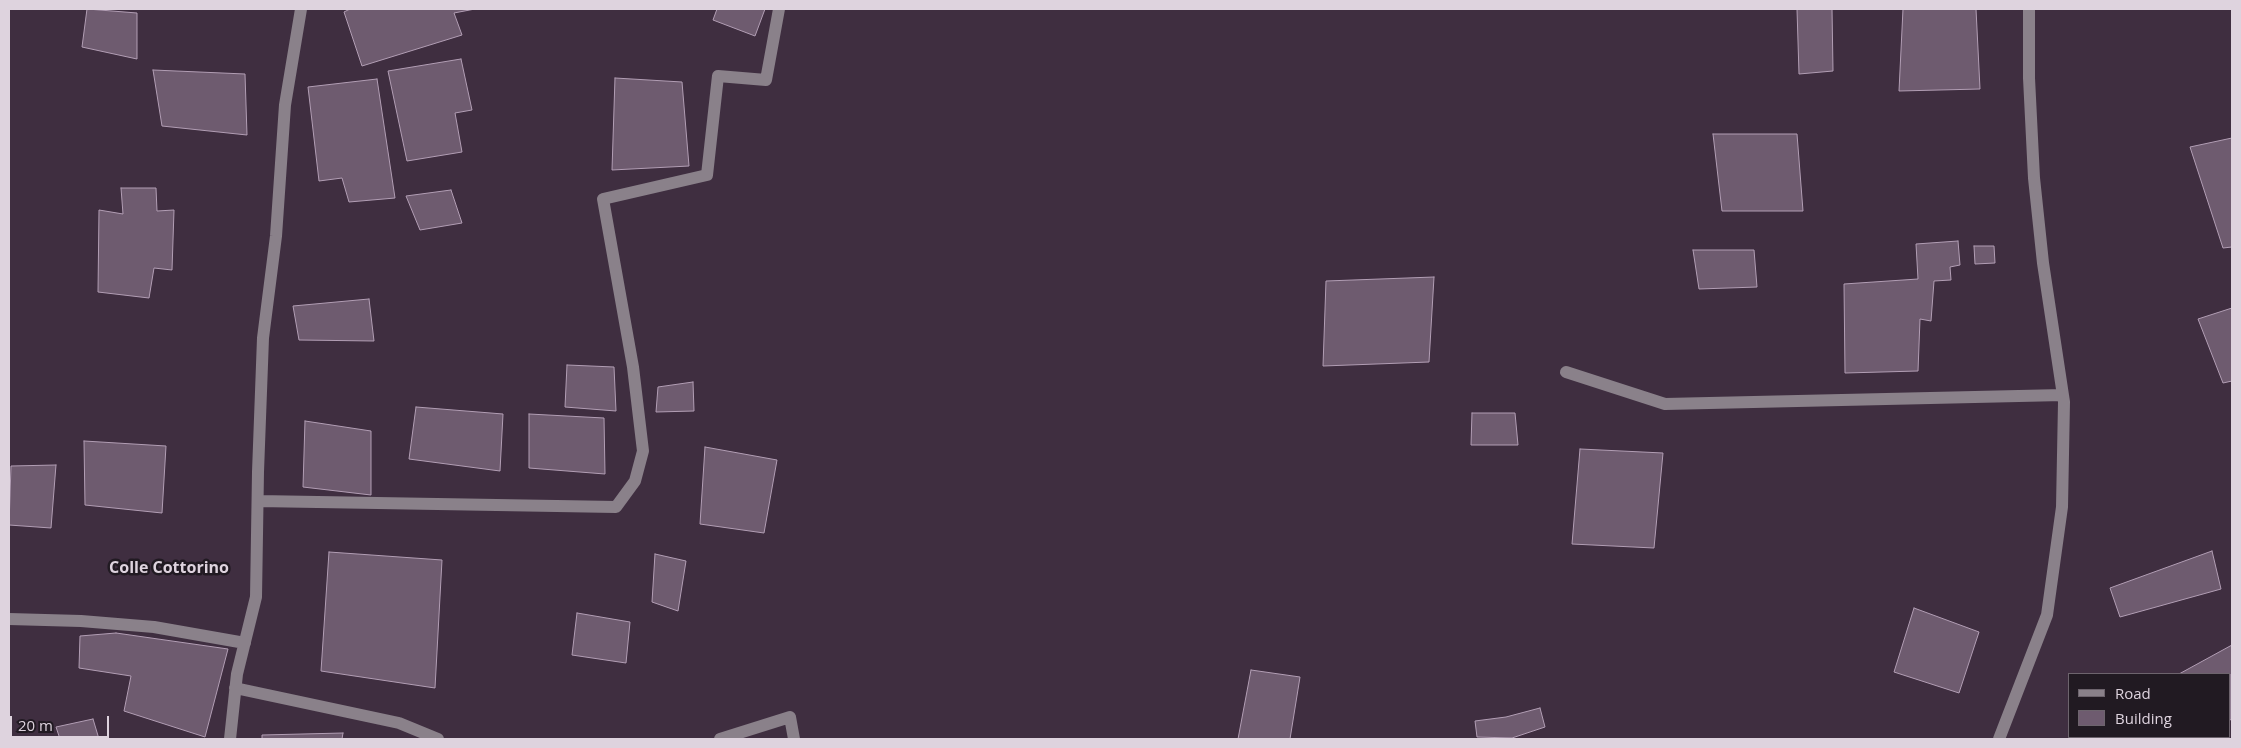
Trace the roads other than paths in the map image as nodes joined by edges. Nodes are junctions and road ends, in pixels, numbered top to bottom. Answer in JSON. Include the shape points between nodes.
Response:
{"nodes":[{"id":1,"x":301,"y":9,"type":"edge"},
{"id":2,"x":779,"y":9,"type":"edge"},
{"id":3,"x":2028,"y":9,"type":"edge"},
{"id":4,"x":1566,"y":372,"type":"dead end"},
{"id":5,"x":2063,"y":395,"type":"junction"},
{"id":6,"x":258,"y":501,"type":"junction"},
{"id":7,"x":9,"y":619,"type":"edge"},
{"id":8,"x":245,"y":643,"type":"junction"},
{"id":9,"x":235,"y":688,"type":"junction"},
{"id":10,"x":230,"y":739,"type":"edge"},
{"id":11,"x":438,"y":739,"type":"edge"},
{"id":12,"x":720,"y":739,"type":"edge"},
{"id":13,"x":794,"y":739,"type":"edge"},
{"id":14,"x":1999,"y":739,"type":"edge"}],
"edges":[{"from":1,"to":6,"type":"street","via":[[285,105],[276,236],[263,338]]},
{"from":2,"to":6,"type":"street","via":[[766,80],[718,76],[707,176],[603,199],[633,367],[643,451],[635,482],[616,507]]},
{"from":3,"to":5,"type":"street","via":[[2034,178]]},
{"from":4,"to":5,"type":"street","via":[[1665,404]]},
{"from":5,"to":14,"type":"street","via":[[2062,507],[2047,615]]},
{"from":6,"to":8,"type":"street","via":[[256,597]]},
{"from":7,"to":8,"type":"street","via":[[154,627]]},
{"from":8,"to":9,"type":"street"},
{"from":9,"to":10,"type":"street"},
{"from":9,"to":11,"type":"street","via":[[399,723]]},
{"from":12,"to":13,"type":"street","via":[[790,717]]}]}
